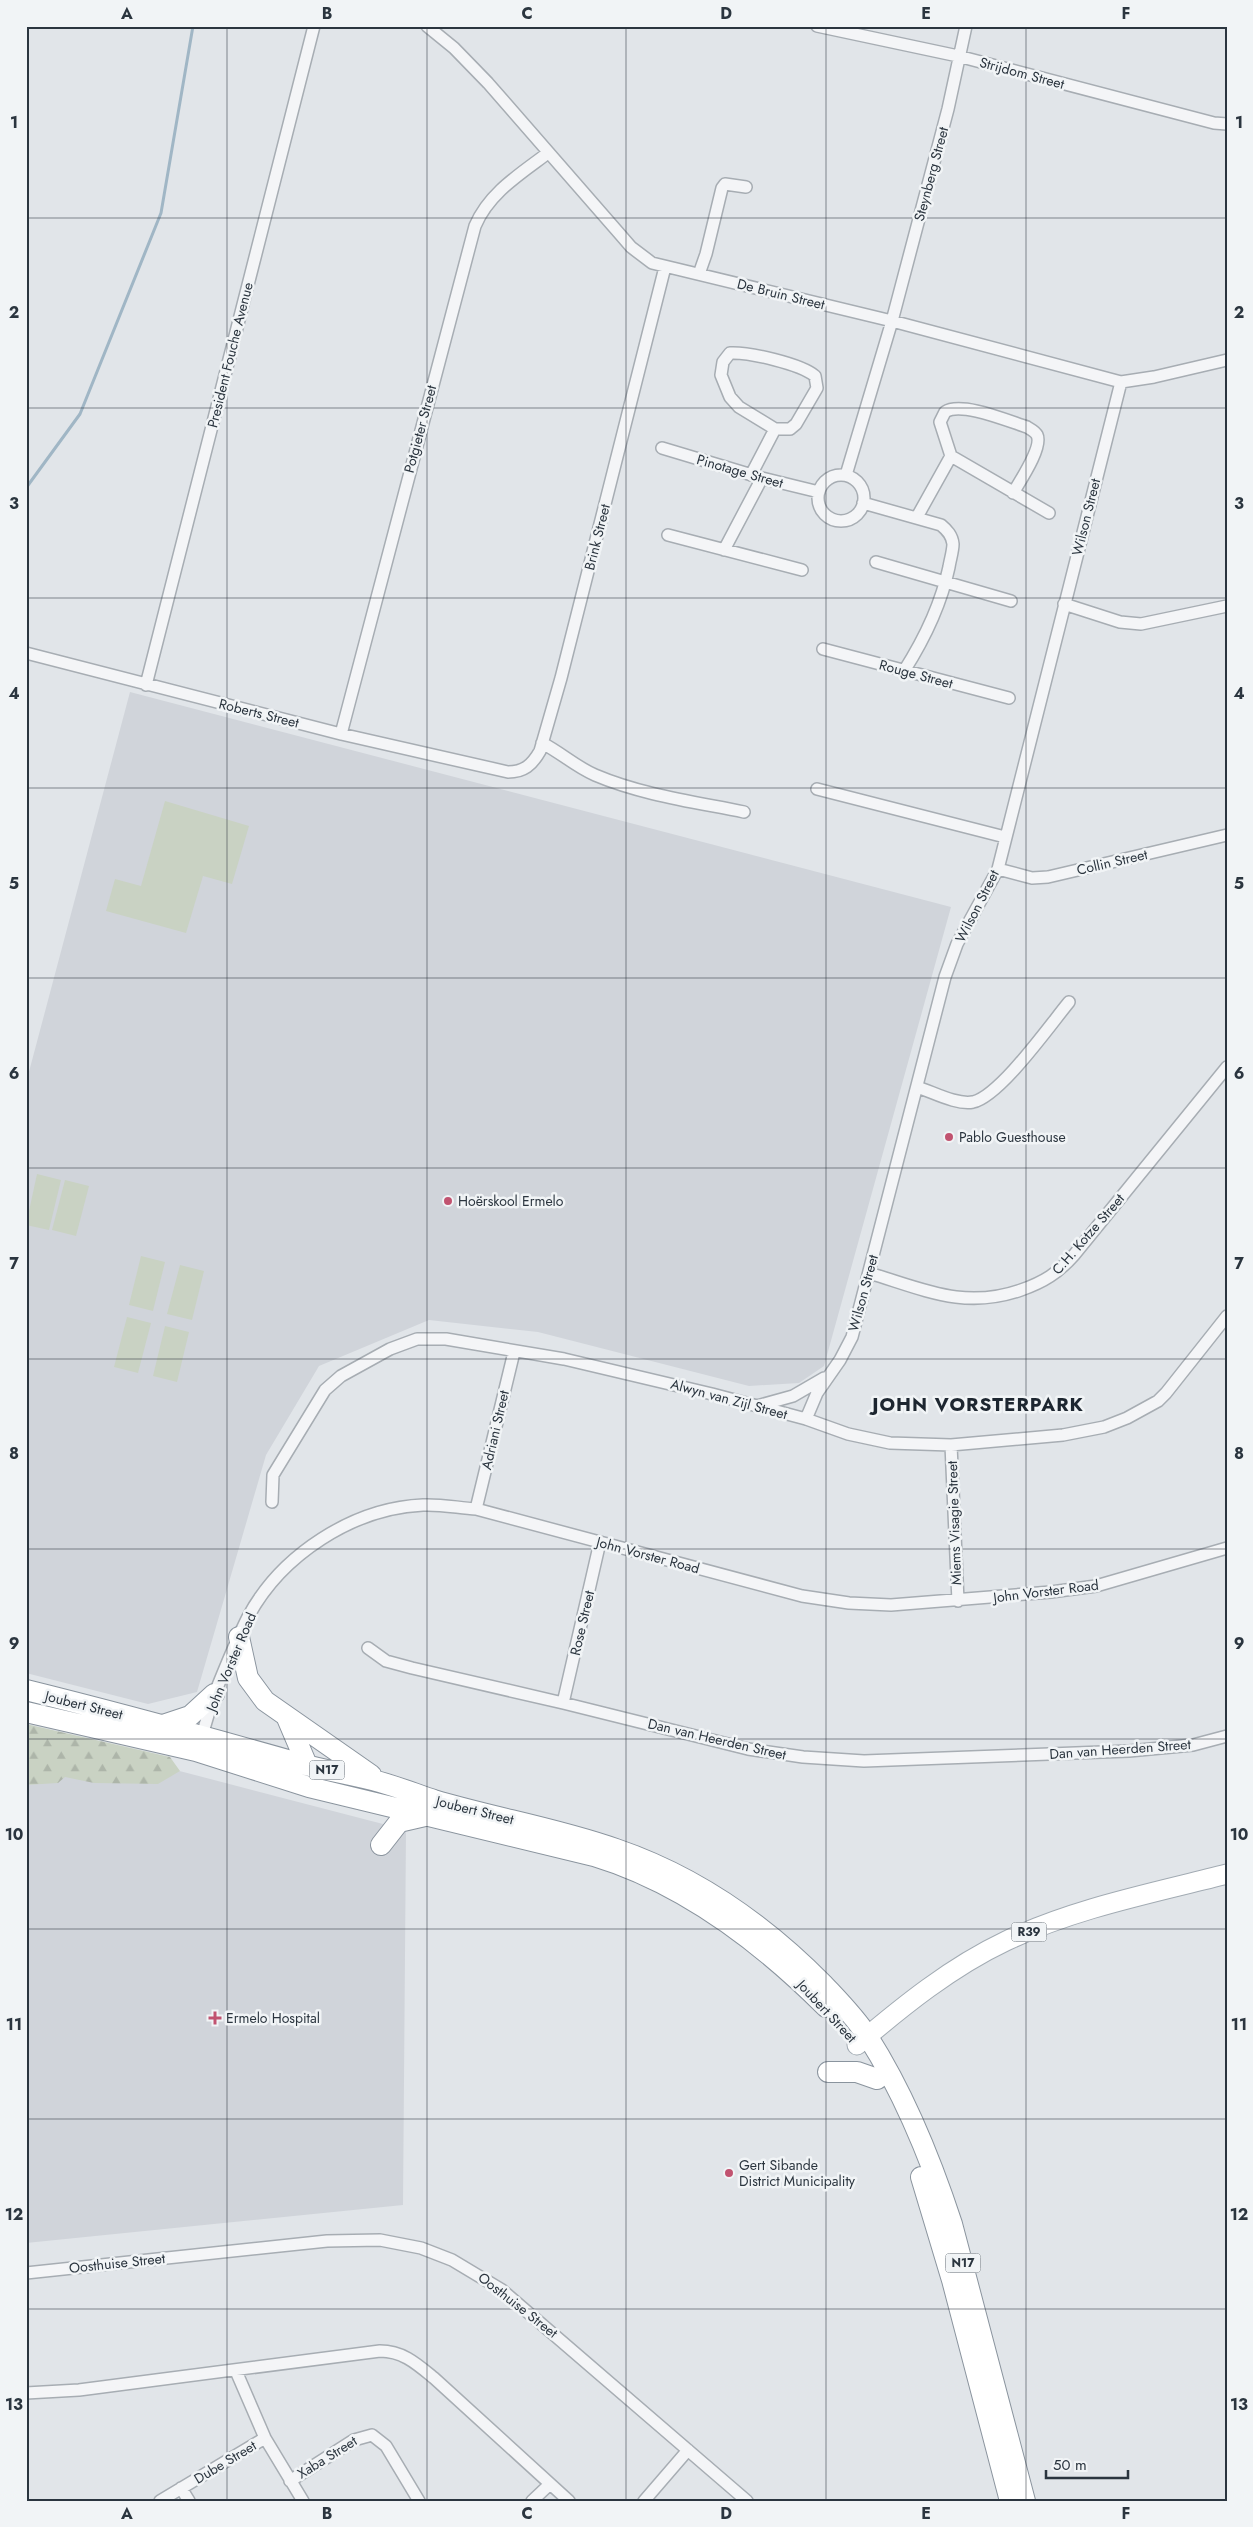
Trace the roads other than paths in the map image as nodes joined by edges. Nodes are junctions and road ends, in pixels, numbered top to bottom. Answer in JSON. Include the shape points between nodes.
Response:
{"nodes":[{"id":1,"x":314,"y":26,"type":"edge"},
{"id":2,"x":427,"y":26,"type":"edge"},
{"id":3,"x":817,"y":26,"type":"edge"},
{"id":4,"x":966,"y":26,"type":"edge"},
{"id":5,"x":958,"y":56,"type":"junction"},
{"id":6,"x":1227,"y":124,"type":"edge"},
{"id":7,"x":548,"y":153,"type":"junction"},
{"id":8,"x":746,"y":187,"type":"dead end"},
{"id":9,"x":665,"y":267,"type":"junction"},
{"id":10,"x":699,"y":274,"type":"junction"},
{"id":11,"x":892,"y":321,"type":"junction"},
{"id":12,"x":1227,"y":360,"type":"edge"},
{"id":13,"x":1121,"y":382,"type":"junction"},
{"id":14,"x":775,"y":429,"type":"junction"},
{"id":15,"x":662,"y":448,"type":"dead end"},
{"id":16,"x":950,"y":456,"type":"junction"},
{"id":17,"x":846,"y":475,"type":"junction"},
{"id":18,"x":756,"y":476,"type":"junction"},
{"id":19,"x":819,"y":492,"type":"junction"},
{"id":20,"x":1013,"y":493,"type":"junction"},
{"id":21,"x":864,"y":503,"type":"junction"},
{"id":22,"x":1049,"y":513,"type":"dead end"},
{"id":23,"x":917,"y":517,"type":"junction"},
{"id":24,"x":668,"y":535,"type":"dead end"},
{"id":25,"x":724,"y":550,"type":"junction"},
{"id":26,"x":876,"y":562,"type":"dead end"},
{"id":27,"x":802,"y":570,"type":"dead end"},
{"id":28,"x":946,"y":582,"type":"junction"},
{"id":29,"x":1011,"y":601,"type":"dead end"},
{"id":30,"x":1064,"y":604,"type":"junction"},
{"id":31,"x":1227,"y":606,"type":"edge"},
{"id":32,"x":823,"y":649,"type":"dead end"},
{"id":33,"x":26,"y":653,"type":"edge"},
{"id":34,"x":904,"y":671,"type":"junction"},
{"id":35,"x":146,"y":684,"type":"junction"},
{"id":36,"x":1009,"y":698,"type":"dead end"},
{"id":37,"x":341,"y":734,"type":"junction"},
{"id":38,"x":542,"y":743,"type":"junction"},
{"id":39,"x":493,"y":769,"type":"joint"},
{"id":40,"x":817,"y":789,"type":"dead end"},
{"id":41,"x":744,"y":812,"type":"dead end"},
{"id":42,"x":1227,"y":835,"type":"edge"},
{"id":43,"x":1005,"y":837,"type":"junction"},
{"id":44,"x":998,"y":869,"type":"junction"},
{"id":45,"x":1069,"y":1002,"type":"dead end"},
{"id":46,"x":1227,"y":1067,"type":"edge"},
{"id":47,"x":917,"y":1087,"type":"junction"},
{"id":48,"x":869,"y":1272,"type":"junction"},
{"id":49,"x":1227,"y":1316,"type":"edge"},
{"id":50,"x":514,"y":1352,"type":"junction"},
{"id":51,"x":826,"y":1377,"type":"junction"},
{"id":52,"x":757,"y":1406,"type":"junction"},
{"id":53,"x":806,"y":1419,"type":"junction"},
{"id":54,"x":951,"y":1445,"type":"junction"},
{"id":55,"x":272,"y":1502,"type":"dead end"},
{"id":56,"x":476,"y":1509,"type":"junction"},
{"id":57,"x":600,"y":1542,"type":"junction"},
{"id":58,"x":1227,"y":1548,"type":"edge"},
{"id":59,"x":958,"y":1601,"type":"junction"},
{"id":60,"x":239,"y":1637,"type":"junction"},
{"id":61,"x":368,"y":1648,"type":"dead end"},
{"id":62,"x":26,"y":1690,"type":"edge"},
{"id":63,"x":214,"y":1694,"type":"junction"},
{"id":64,"x":563,"y":1703,"type":"junction"},
{"id":65,"x":26,"y":1712,"type":"edge"},
{"id":66,"x":286,"y":1718,"type":"junction"},
{"id":67,"x":163,"y":1725,"type":"junction"},
{"id":68,"x":1227,"y":1736,"type":"edge"},
{"id":69,"x":199,"y":1744,"type":"junction"},
{"id":70,"x":307,"y":1765,"type":"junction"},
{"id":71,"x":382,"y":1782,"type":"junction"},
{"id":72,"x":427,"y":1816,"type":"junction"},
{"id":73,"x":381,"y":1845,"type":"dead end"},
{"id":74,"x":1227,"y":1874,"type":"edge"},
{"id":75,"x":863,"y":2041,"type":"junction"},
{"id":76,"x":828,"y":2072,"type":"dead end"},
{"id":77,"x":876,"y":2079,"type":"junction"},
{"id":78,"x":26,"y":2272,"type":"edge"},
{"id":79,"x":236,"y":2371,"type":"junction"},
{"id":80,"x":26,"y":2393,"type":"edge"},
{"id":81,"x":264,"y":2438,"type":"junction"},
{"id":82,"x":688,"y":2450,"type":"junction"},
{"id":83,"x":290,"y":2481,"type":"junction"},
{"id":84,"x":550,"y":2484,"type":"junction"},
{"id":85,"x":181,"y":2488,"type":"junction"},
{"id":86,"x":160,"y":2501,"type":"edge"},
{"id":87,"x":189,"y":2501,"type":"edge"},
{"id":88,"x":303,"y":2501,"type":"edge"},
{"id":89,"x":419,"y":2501,"type":"edge"},
{"id":90,"x":532,"y":2501,"type":"edge"},
{"id":91,"x":568,"y":2501,"type":"edge"},
{"id":92,"x":644,"y":2501,"type":"edge"},
{"id":93,"x":747,"y":2501,"type":"edge"},
{"id":94,"x":1010,"y":2501,"type":"edge"},
{"id":95,"x":1025,"y":2501,"type":"edge"}],
"edges":[{"from":1,"to":35,"type":"street","name":"President Fouche Avenue"},
{"from":2,"to":7,"type":"street","name":"De Bruin Street","via":[[461,55]]},
{"from":3,"to":5,"type":"street","name":"Strijdom Street"},
{"from":4,"to":5,"type":"street","name":"Steynberg Street"},
{"from":5,"to":6,"type":"street","name":"Strijdom Street","via":[[1042,80]]},
{"from":5,"to":11,"type":"street","name":"Steynberg Street","via":[[948,109]]},
{"from":7,"to":9,"type":"street","name":"De Bruin Street","via":[[631,247],[652,263]]},
{"from":7,"to":37,"type":"street","name":"Potgieter Street","via":[[490,200],[475,226]]},
{"from":8,"to":10,"type":"street","via":[[725,184],[722,188]]},
{"from":9,"to":10,"type":"street","name":"De Bruin Street"},
{"from":9,"to":38,"type":"street","name":"Brink Street"},
{"from":10,"to":11,"type":"street","name":"De Bruin Street"},
{"from":11,"to":13,"type":"street","name":"De Bruin Street"},
{"from":11,"to":17,"type":"street","name":"Steynberg Street"},
{"from":12,"to":13,"type":"street","name":"De Bruin Street"},
{"from":13,"to":30,"type":"street","name":"Wilson Street"},
{"from":14,"to":14,"type":"street","via":[[739,407],[730,397],[721,375],[723,362],[730,353],[803,369],[815,376],[817,388],[801,417],[790,429]]},
{"from":14,"to":18,"type":"street"},
{"from":15,"to":18,"type":"street","name":"Pinotage Street"},
{"from":16,"to":20,"type":"street"},
{"from":16,"to":20,"type":"street","via":[[940,422],[949,409],[967,409],[1027,427],[1037,435],[1038,446]]},
{"from":16,"to":23,"type":"street"},
{"from":17,"to":19,"type":"street","via":[[830,477]]},
{"from":17,"to":21,"type":"street","via":[[862,488]]},
{"from":18,"to":19,"type":"street","name":"Pinotage Street"},
{"from":18,"to":25,"type":"street"},
{"from":19,"to":21,"type":"street","via":[[818,503],[834,520],[855,516]]},
{"from":20,"to":22,"type":"street"},
{"from":21,"to":23,"type":"street"},
{"from":23,"to":28,"type":"street","via":[[949,531],[953,543]]},
{"from":24,"to":25,"type":"street"},
{"from":25,"to":27,"type":"street"},
{"from":26,"to":28,"type":"street"},
{"from":28,"to":29,"type":"street"},
{"from":28,"to":34,"type":"street","via":[[931,624]]},
{"from":30,"to":31,"type":"street","via":[[1120,622],[1141,624]]},
{"from":30,"to":43,"type":"street","name":"Wilson Street"},
{"from":32,"to":34,"type":"street","name":"Rouge Street"},
{"from":33,"to":35,"type":"street","name":"Roberts Street"},
{"from":34,"to":36,"type":"street","name":"Rouge Street"},
{"from":35,"to":37,"type":"street","name":"Roberts Street"},
{"from":37,"to":39,"type":"street","name":"Roberts Street"},
{"from":38,"to":39,"type":"street","name":"Brink Street","via":[[536,758],[522,771]]},
{"from":38,"to":41,"type":"street","via":[[593,775],[670,797]]},
{"from":40,"to":43,"type":"street"},
{"from":42,"to":44,"type":"street","name":"Collin Street","via":[[1048,876],[1032,878]]},
{"from":43,"to":44,"type":"street","name":"Wilson Street"},
{"from":44,"to":47,"type":"street","name":"Wilson Street","via":[[950,962]]},
{"from":45,"to":47,"type":"street","via":[[1006,1078],[981,1099],[959,1101]]},
{"from":46,"to":48,"type":"street","name":"C.H. Kotze Street","via":[[1074,1255],[1049,1278],[999,1297],[966,1299],[945,1296]]},
{"from":47,"to":48,"type":"street","name":"Wilson Street"},
{"from":48,"to":51,"type":"street","name":"Wilson Street","via":[[852,1337]]},
{"from":49,"to":54,"type":"street","name":"Alwyn van Zijl Street","via":[[1166,1393],[1127,1418],[1104,1427],[1064,1435]]},
{"from":50,"to":52,"type":"street","name":"Alwyn van Zijl Street","via":[[564,1359]]},
{"from":50,"to":55,"type":"street","name":"Alwyn van Zijl Street","via":[[446,1339],[417,1339],[390,1349],[341,1376],[325,1390],[273,1475]]},
{"from":50,"to":56,"type":"street","name":"Adriani Street"},
{"from":51,"to":52,"type":"street","via":[[794,1396]]},
{"from":51,"to":53,"type":"street","name":"Wilson Street"},
{"from":52,"to":53,"type":"street","name":"Alwyn van Zijl Street"},
{"from":53,"to":54,"type":"street","name":"Alwyn van Zijl Street","via":[[848,1434],[890,1443]]},
{"from":54,"to":59,"type":"street","name":"Miems Visagie Street"},
{"from":56,"to":57,"type":"street","name":"John Vorster Road"},
{"from":56,"to":60,"type":"street","name":"John Vorster Road","via":[[423,1505],[391,1509],[336,1530],[317,1542],[275,1580],[260,1597]]},
{"from":57,"to":59,"type":"street","name":"John Vorster Road","via":[[827,1601],[891,1605]]},
{"from":57,"to":64,"type":"street","name":"Rose Street"},
{"from":58,"to":59,"type":"street","name":"John Vorster Road","via":[[1096,1586]]},
{"from":60,"to":63,"type":"street","name":"John Vorster Road"},
{"from":60,"to":66,"type":"highway","via":[[253,1687]]},
{"from":61,"to":64,"type":"street","name":"Dan van Heerden Street","via":[[398,1665]]},
{"from":62,"to":67,"type":"highway","name":"Joubert Street","number":"N17"},
{"from":63,"to":67,"type":"highway","via":[[190,1716]]},
{"from":63,"to":69,"type":"street","name":"John Vorster Road"},
{"from":64,"to":68,"type":"street","name":"Dan van Heerden Street","via":[[748,1749],[864,1761],[1168,1749]]},
{"from":65,"to":69,"type":"highway","name":"Joubert Street","number":"N17"},
{"from":66,"to":70,"type":"highway"},
{"from":66,"to":71,"type":"highway"},
{"from":67,"to":69,"type":"highway","name":"Joubert Street","number":"N17"},
{"from":69,"to":70,"type":"highway","name":"Joubert Street","number":"N17"},
{"from":69,"to":72,"type":"highway","name":"Joubert Street","number":"N17","via":[[309,1786]]},
{"from":70,"to":71,"type":"highway","name":"Joubert Street","number":"N17"},
{"from":71,"to":75,"type":"highway","name":"Joubert Street","number":"N17","via":[[436,1801],[593,1841],[678,1875],[718,1898],[785,1948],[842,2004]]},
{"from":72,"to":73,"type":"highway","via":[[400,1822]]},
{"from":72,"to":75,"type":"highway","name":"Joubert Street","number":"N17","via":[[603,1859],[671,1889],[719,1918],[791,1972]]},
{"from":74,"to":75,"type":"main road","name":"Joubert Street","number":"R39","via":[[1065,1917],[1006,1941],[944,1977]]},
{"from":75,"to":77,"type":"highway","number":"N17"},
{"from":75,"to":95,"type":"highway","number":"N17","via":[[905,2106],[939,2186]]},
{"from":76,"to":77,"type":"highway","via":[[857,2072]]},
{"from":77,"to":94,"type":"highway","number":"N17","via":[[926,2190]]},
{"from":78,"to":82,"type":"street","name":"Oosthuise Street","via":[[327,2241],[380,2240],[421,2248],[452,2260],[502,2290]]},
{"from":79,"to":80,"type":"street","via":[[79,2390]]},
{"from":79,"to":81,"type":"street"},
{"from":79,"to":84,"type":"street","via":[[380,2352],[398,2353],[434,2378]]},
{"from":81,"to":83,"type":"street"},
{"from":81,"to":85,"type":"street","name":"Dube Street"},
{"from":82,"to":92,"type":"street"},
{"from":82,"to":93,"type":"street","name":"Oosthuise Street"},
{"from":83,"to":88,"type":"street"},
{"from":83,"to":89,"type":"street","name":"Xaba Street","via":[[367,2434],[386,2446]]},
{"from":84,"to":90,"type":"street"},
{"from":84,"to":91,"type":"street"},
{"from":85,"to":86,"type":"street","name":"Dube Street"},
{"from":85,"to":87,"type":"street"}]}
